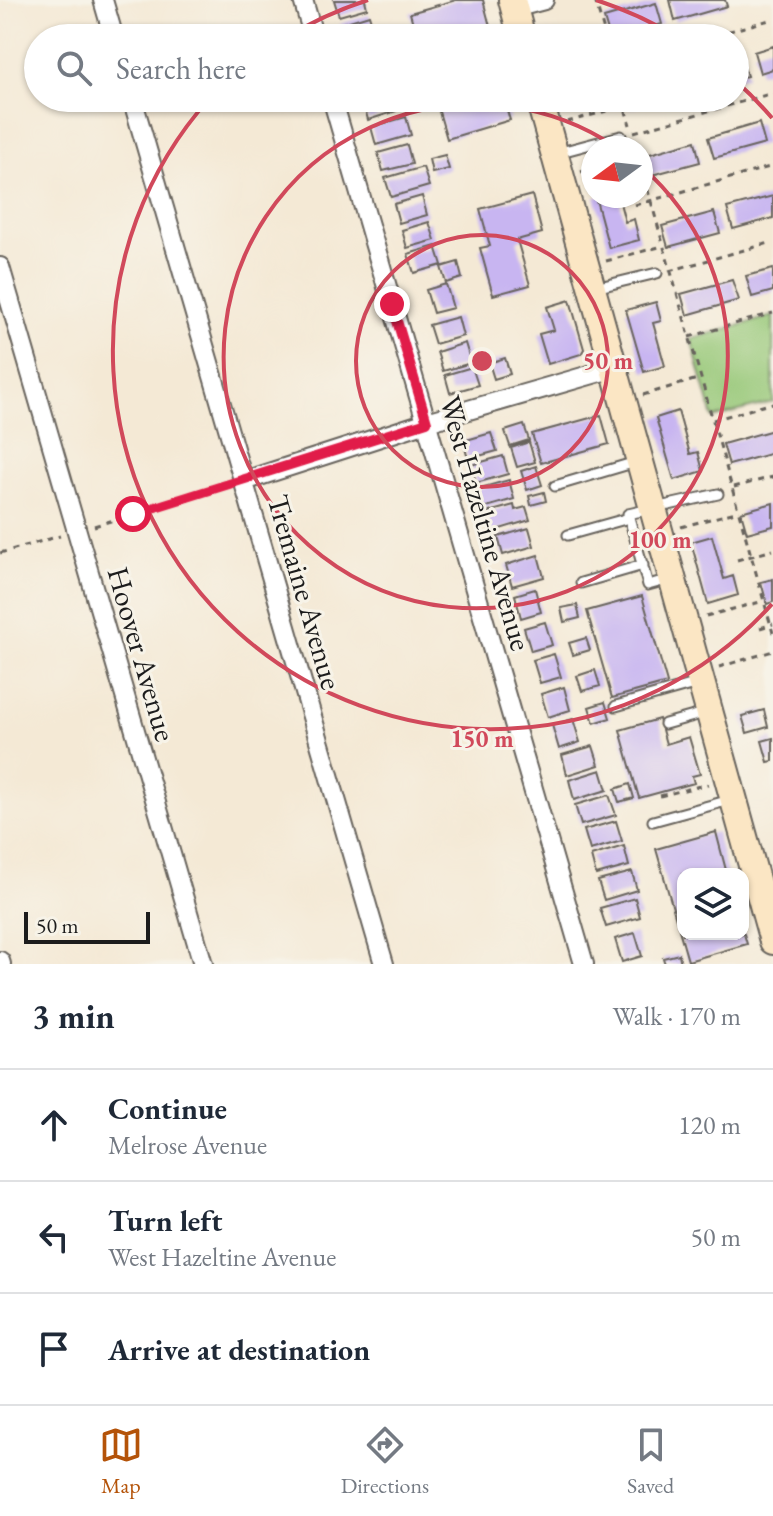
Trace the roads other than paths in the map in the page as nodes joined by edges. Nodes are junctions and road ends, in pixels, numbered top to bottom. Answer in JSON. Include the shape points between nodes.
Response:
{"nodes":[{"id":1,"x":103,"y":0,"type":"edge"},
{"id":2,"x":303,"y":0,"type":"edge"},
{"id":3,"x":544,"y":0,"type":"edge"},
{"id":4,"x":513,"y":4,"type":"edge"},
{"id":5,"x":110,"y":24,"type":"edge"},
{"id":6,"x":310,"y":24,"type":"edge"},
{"id":7,"x":518,"y":24,"type":"edge"},
{"id":8,"x":136,"y":112,"type":"edge"},
{"id":9,"x":336,"y":112,"type":"edge"},
{"id":10,"x":543,"y":112,"type":"edge"},
{"id":11,"x":627,"y":134,"type":"road end"},
{"id":12,"x":554,"y":154,"type":"junction"},
{"id":13,"x":0,"y":267,"type":"edge"},
{"id":14,"x":657,"y":273,"type":"dead end"},
{"id":15,"x":592,"y":289,"type":"junction"},
{"id":16,"x":614,"y":368,"type":"junction"},
{"id":17,"x":427,"y":422,"type":"junction"},
{"id":18,"x":640,"y":461,"type":"junction"},
{"id":19,"x":244,"y":481,"type":"junction"},
{"id":20,"x":555,"y":486,"type":"dead end"},
{"id":21,"x":718,"y":494,"type":"dead end"},
{"id":22,"x":641,"y":512,"type":"junction"},
{"id":23,"x":568,"y":535,"type":"dead end"},
{"id":24,"x":643,"y":565,"type":"junction"},
{"id":25,"x":672,"y":578,"type":"junction"},
{"id":26,"x":581,"y":583,"type":"dead end"},
{"id":27,"x":708,"y":675,"type":"junction"},
{"id":28,"x":616,"y":706,"type":"dead end"},
{"id":29,"x":709,"y":711,"type":"junction"},
{"id":30,"x":665,"y":724,"type":"dead end"},
{"id":31,"x":724,"y":790,"type":"junction"},
{"id":32,"x":653,"y":821,"type":"dead end"},
{"id":33,"x":773,"y":941,"type":"edge"},
{"id":34,"x":203,"y":964,"type":"edge"},
{"id":35,"x":384,"y":964,"type":"edge"},
{"id":36,"x":584,"y":964,"type":"edge"}],
"edges":[{"from":1,"to":5,"type":"street"},
{"from":2,"to":6,"type":"street"},
{"from":3,"to":4,"type":"street"},
{"from":4,"to":7,"type":"street"},
{"from":8,"to":19,"type":"street","name":"Tremaine Avenue"},
{"from":9,"to":17,"type":"street","name":"West Hazeltine Avenue"},
{"from":10,"to":12,"type":"street"},
{"from":11,"to":12,"type":"lane"},
{"from":12,"to":15,"type":"street"},
{"from":13,"to":34,"type":"street","name":"Hoover Avenue"},
{"from":14,"to":15,"type":"lane"},
{"from":15,"to":16,"type":"street"},
{"from":16,"to":17,"type":"street"},
{"from":16,"to":18,"type":"street"},
{"from":17,"to":19,"type":"street"},
{"from":17,"to":36,"type":"street","name":"West Hazeltine Avenue"},
{"from":18,"to":20,"type":"lane"},
{"from":18,"to":22,"type":"street"},
{"from":19,"to":35,"type":"street","name":"Tremaine Avenue"},
{"from":21,"to":22,"type":"lane"},
{"from":22,"to":23,"type":"lane"},
{"from":22,"to":24,"type":"lane"},
{"from":22,"to":25,"type":"street"},
{"from":24,"to":25,"type":"lane","via":[[648,585]]},
{"from":24,"to":26,"type":"lane"},
{"from":25,"to":27,"type":"street"},
{"from":27,"to":28,"type":"lane"},
{"from":27,"to":29,"type":"street"},
{"from":29,"to":30,"type":"lane"},
{"from":29,"to":31,"type":"street"},
{"from":31,"to":32,"type":"lane"},
{"from":31,"to":33,"type":"street"}]}
